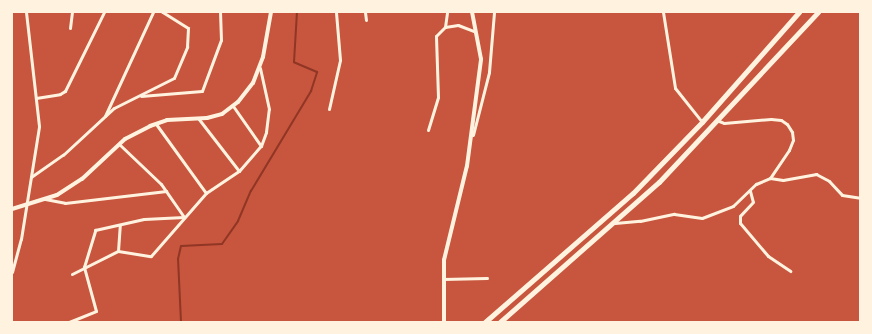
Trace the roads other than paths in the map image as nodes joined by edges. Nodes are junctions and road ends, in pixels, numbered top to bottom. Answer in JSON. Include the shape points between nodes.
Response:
{"nodes":[{"id":1,"x":26,"y":12,"type":"edge"},
{"id":2,"x":72,"y":12,"type":"edge"},
{"id":3,"x":104,"y":12,"type":"edge"},
{"id":4,"x":153,"y":12,"type":"edge"},
{"id":5,"x":162,"y":12,"type":"edge"},
{"id":6,"x":220,"y":12,"type":"edge"},
{"id":7,"x":271,"y":12,"type":"edge"},
{"id":8,"x":336,"y":12,"type":"edge"},
{"id":9,"x":365,"y":12,"type":"edge"},
{"id":10,"x":448,"y":12,"type":"edge"},
{"id":11,"x":472,"y":12,"type":"edge"},
{"id":12,"x":494,"y":12,"type":"edge"},
{"id":13,"x":663,"y":12,"type":"edge"},
{"id":14,"x":799,"y":12,"type":"edge"},
{"id":15,"x":818,"y":12,"type":"edge"},
{"id":16,"x":366,"y":20,"type":"dead end"},
{"id":17,"x":445,"y":27,"type":"junction"},
{"id":18,"x":70,"y":28,"type":"dead end"},
{"id":19,"x":474,"y":31,"type":"junction"},
{"id":20,"x":259,"y":67,"type":"junction"},
{"id":21,"x":137,"y":97,"type":"junction"},
{"id":22,"x":36,"y":98,"type":"junction"},
{"id":23,"x":233,"y":106,"type":"junction"},
{"id":24,"x":329,"y":109,"type":"dead end"},
{"id":25,"x":104,"y":117,"type":"junction"},
{"id":26,"x":198,"y":118,"type":"junction"},
{"id":27,"x":719,"y":121,"type":"junction"},
{"id":28,"x":702,"y":122,"type":"junction"},
{"id":29,"x":156,"y":124,"type":"junction"},
{"id":30,"x":428,"y":130,"type":"dead end"},
{"id":31,"x":472,"y":136,"type":"junction"},
{"id":32,"x":120,"y":144,"type":"junction"},
{"id":33,"x":261,"y":146,"type":"junction"},
{"id":34,"x":238,"y":171,"type":"junction"},
{"id":35,"x":31,"y":177,"type":"junction"},
{"id":36,"x":770,"y":178,"type":"junction"},
{"id":37,"x":166,"y":191,"type":"junction"},
{"id":38,"x":750,"y":191,"type":"junction"},
{"id":39,"x":206,"y":193,"type":"junction"},
{"id":40,"x":860,"y":195,"type":"edge"},
{"id":41,"x":44,"y":198,"type":"junction"},
{"id":42,"x":858,"y":198,"type":"edge"},
{"id":43,"x":27,"y":203,"type":"junction"},
{"id":44,"x":12,"y":209,"type":"edge"},
{"id":45,"x":184,"y":217,"type":"junction"},
{"id":46,"x":615,"y":223,"type":"junction"},
{"id":47,"x":120,"y":225,"type":"junction"},
{"id":48,"x":118,"y":251,"type":"junction"},
{"id":49,"x":84,"y":267,"type":"junction"},
{"id":50,"x":790,"y":271,"type":"dead end"},
{"id":51,"x":12,"y":272,"type":"edge"},
{"id":52,"x":72,"y":274,"type":"dead end"},
{"id":53,"x":487,"y":278,"type":"dead end"},
{"id":54,"x":442,"y":279,"type":"junction"},
{"id":55,"x":69,"y":322,"type":"edge"},
{"id":56,"x":444,"y":322,"type":"edge"},
{"id":57,"x":486,"y":322,"type":"edge"},
{"id":58,"x":500,"y":322,"type":"edge"}],
"edges":[{"from":1,"to":22,"type":"street"},
{"from":2,"to":18,"type":"street"},
{"from":3,"to":22,"type":"street","via":[[65,91]]},
{"from":4,"to":25,"type":"street"},
{"from":5,"to":21,"type":"street","via":[[188,28],[186,50],[174,78]]},
{"from":6,"to":21,"type":"street","via":[[221,40],[202,91]]},
{"from":7,"to":20,"type":"street"},
{"from":8,"to":24,"type":"street","via":[[340,60]]},
{"from":9,"to":16,"type":"street"},
{"from":10,"to":17,"type":"street"},
{"from":11,"to":19,"type":"street"},
{"from":12,"to":31,"type":"street","via":[[489,72]]},
{"from":13,"to":28,"type":"street","via":[[676,88]]},
{"from":14,"to":28,"type":"highway"},
{"from":15,"to":27,"type":"highway"},
{"from":17,"to":19,"type":"street","via":[[458,25]]},
{"from":17,"to":30,"type":"street","via":[[439,31],[435,40],[438,97]]},
{"from":19,"to":31,"type":"street","via":[[481,59]]},
{"from":20,"to":23,"type":"street","via":[[253,83]]},
{"from":20,"to":33,"type":"street","via":[[269,109]]},
{"from":21,"to":25,"type":"street","via":[[118,106]]},
{"from":22,"to":35,"type":"street","via":[[39,126]]},
{"from":23,"to":26,"type":"street","via":[[222,114]]},
{"from":23,"to":33,"type":"street"},
{"from":25,"to":35,"type":"street","via":[[63,155]]},
{"from":26,"to":29,"type":"street","via":[[167,120]]},
{"from":26,"to":34,"type":"street"},
{"from":27,"to":36,"type":"street","via":[[724,123],[771,119],[781,120],[787,124],[793,140],[790,150]]},
{"from":27,"to":46,"type":"highway"},
{"from":28,"to":57,"type":"highway","via":[[633,193]]},
{"from":29,"to":32,"type":"street"},
{"from":29,"to":39,"type":"street"},
{"from":31,"to":54,"type":"street","via":[[467,166],[449,230]]},
{"from":32,"to":37,"type":"street","via":[[141,162]]},
{"from":32,"to":41,"type":"street","via":[[82,179],[57,195]]},
{"from":33,"to":34,"type":"street"},
{"from":34,"to":39,"type":"street"},
{"from":35,"to":43,"type":"street"},
{"from":36,"to":38,"type":"street","via":[[756,184]]},
{"from":36,"to":42,"type":"street","via":[[783,180],[816,174],[823,176],[842,194]]},
{"from":37,"to":41,"type":"street","via":[[64,203]]},
{"from":37,"to":45,"type":"street"},
{"from":38,"to":46,"type":"street","via":[[733,206],[702,218],[674,214]]},
{"from":38,"to":50,"type":"street","via":[[753,202],[740,216],[740,223],[768,256]]},
{"from":39,"to":45,"type":"street"},
{"from":40,"to":42,"type":"street"},
{"from":41,"to":43,"type":"street"},
{"from":43,"to":44,"type":"street"},
{"from":43,"to":51,"type":"street"},
{"from":45,"to":47,"type":"street","via":[[144,219]]},
{"from":45,"to":48,"type":"street","via":[[151,256]]},
{"from":46,"to":58,"type":"highway"},
{"from":47,"to":48,"type":"street"},
{"from":47,"to":49,"type":"street","via":[[95,230]]},
{"from":48,"to":49,"type":"street"},
{"from":49,"to":52,"type":"street"},
{"from":49,"to":55,"type":"street","via":[[96,311]]},
{"from":53,"to":54,"type":"street"},
{"from":54,"to":56,"type":"street"}]}
